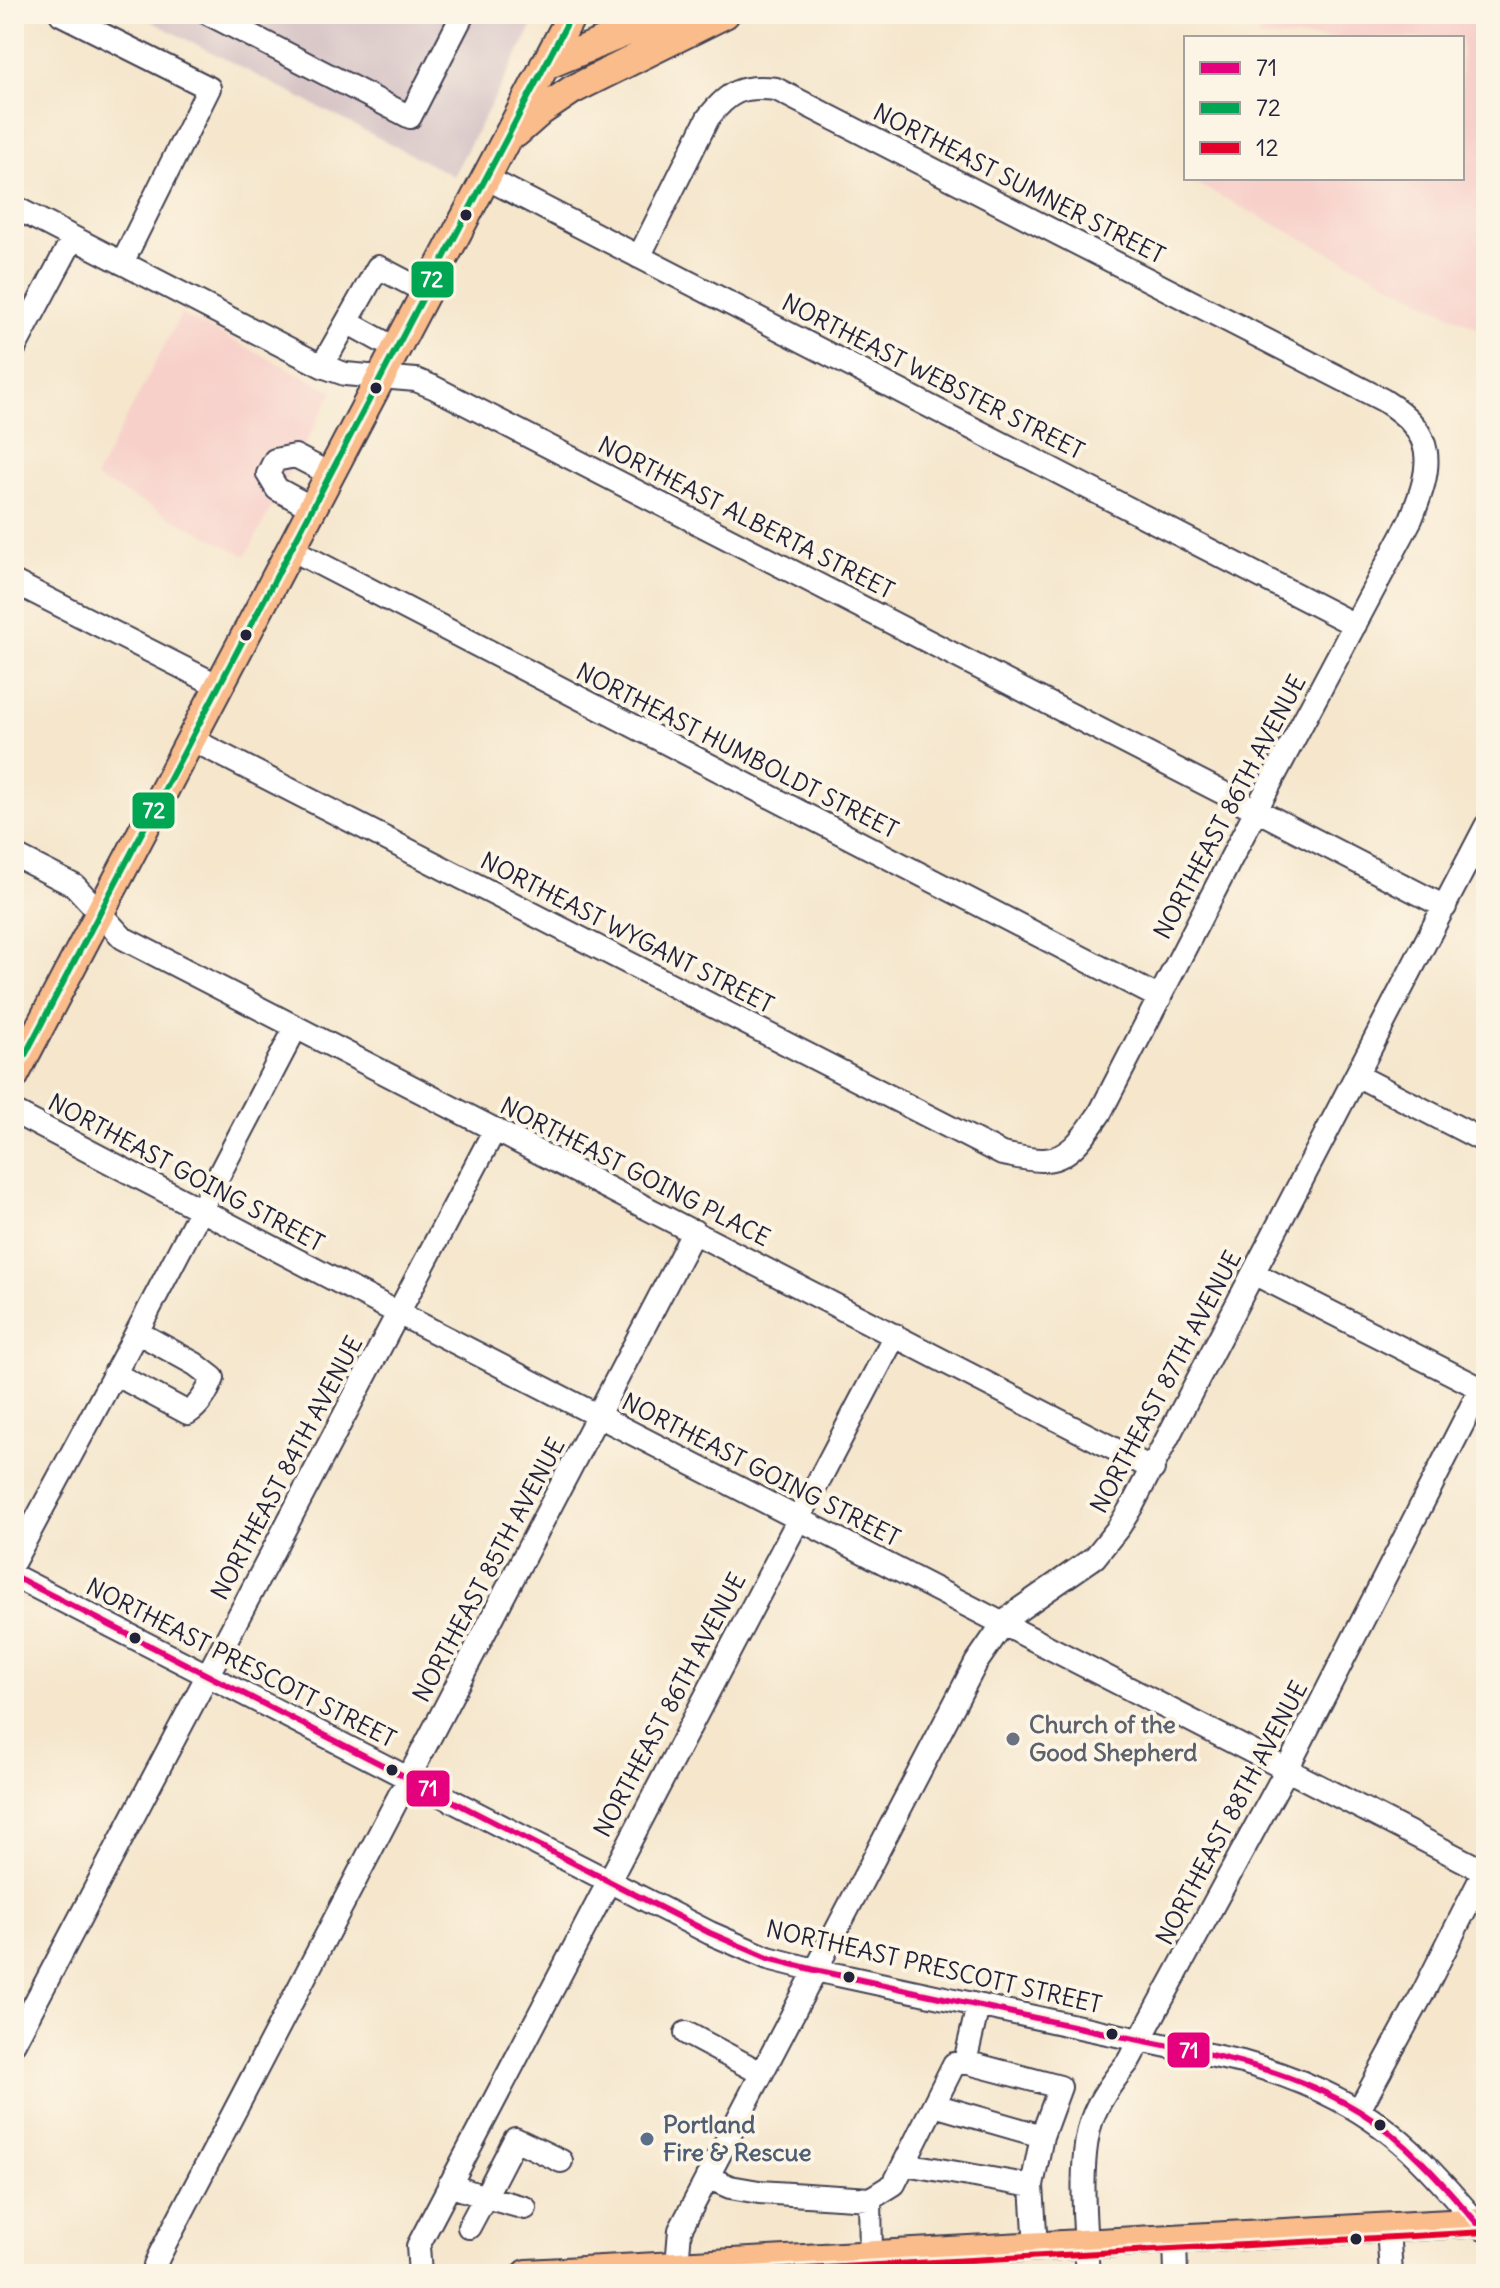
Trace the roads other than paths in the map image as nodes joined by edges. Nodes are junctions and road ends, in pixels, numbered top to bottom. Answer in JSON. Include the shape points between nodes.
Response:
{"nodes":[{"id":1,"x":61,"y":14,"type":"edge"},
{"id":2,"x":209,"y":14,"type":"edge"},
{"id":3,"x":463,"y":14,"type":"edge"},
{"id":4,"x":572,"y":14,"type":"edge"},
{"id":5,"x":669,"y":14,"type":"edge"},
{"id":6,"x":725,"y":14,"type":"edge"},
{"id":7,"x":544,"y":66,"type":"junction"},
{"id":8,"x":504,"y":144,"type":"junction"},
{"id":9,"x":486,"y":178,"type":"junction"},
{"id":10,"x":14,"y":207,"type":"edge"},
{"id":11,"x":73,"y":238,"type":"junction"},
{"id":12,"x":639,"y":257,"type":"junction"},
{"id":13,"x":122,"y":263,"type":"junction"},
{"id":14,"x":426,"y":292,"type":"junction"},
{"id":15,"x":347,"y":322,"type":"junction"},
{"id":16,"x":14,"y":349,"type":"edge"},
{"id":17,"x":396,"y":349,"type":"junction"},
{"id":18,"x":322,"y":366,"type":"junction"},
{"id":19,"x":382,"y":376,"type":"junction"},
{"id":20,"x":1427,"y":453,"type":"joint"},
{"id":21,"x":330,"y":474,"type":"junction"},
{"id":22,"x":312,"y":508,"type":"junction"},
{"id":23,"x":291,"y":549,"type":"junction"},
{"id":24,"x":14,"y":582,"type":"edge"},
{"id":25,"x":1355,"y":625,"type":"junction"},
{"id":26,"x":219,"y":686,"type":"junction"},
{"id":27,"x":191,"y":739,"type":"junction"},
{"id":28,"x":1256,"y":810,"type":"junction"},
{"id":29,"x":1486,"y":826,"type":"edge"},
{"id":30,"x":1480,"y":853,"type":"edge"},
{"id":31,"x":14,"y":855,"type":"edge"},
{"id":32,"x":1445,"y":907,"type":"junction"},
{"id":33,"x":101,"y":911,"type":"junction"},
{"id":34,"x":1160,"y":998,"type":"junction"},
{"id":35,"x":296,"y":1027,"type":"junction"},
{"id":36,"x":14,"y":1076,"type":"edge"},
{"id":37,"x":1358,"y":1076,"type":"junction"},
{"id":38,"x":14,"y":1112,"type":"edge"},
{"id":39,"x":495,"y":1129,"type":"junction"},
{"id":40,"x":1486,"y":1142,"type":"edge"},
{"id":41,"x":1043,"y":1161,"type":"joint"},
{"id":42,"x":201,"y":1210,"type":"junction"},
{"id":43,"x":694,"y":1231,"type":"junction"},
{"id":44,"x":1255,"y":1274,"type":"junction"},
{"id":45,"x":398,"y":1313,"type":"junction"},
{"id":46,"x":137,"y":1332,"type":"junction"},
{"id":47,"x":895,"y":1335,"type":"junction"},
{"id":48,"x":115,"y":1374,"type":"junction"},
{"id":49,"x":1484,"y":1390,"type":"edge"},
{"id":50,"x":598,"y":1416,"type":"junction"},
{"id":51,"x":1153,"y":1469,"type":"junction"},
{"id":52,"x":798,"y":1518,"type":"junction"},
{"id":53,"x":14,"y":1561,"type":"edge"},
{"id":54,"x":14,"y":1576,"type":"edge"},
{"id":55,"x":1003,"y":1624,"type":"junction"},
{"id":56,"x":207,"y":1675,"type":"junction"},
{"id":57,"x":1287,"y":1769,"type":"junction"},
{"id":58,"x":409,"y":1779,"type":"junction"},
{"id":59,"x":1486,"y":1870,"type":"edge"},
{"id":60,"x":607,"y":1881,"type":"junction"},
{"id":61,"x":815,"y":1970,"type":"junction"},
{"id":62,"x":978,"y":2006,"type":"junction"},
{"id":63,"x":686,"y":2033,"type":"dead end"},
{"id":64,"x":1139,"y":2040,"type":"junction"},
{"id":65,"x":14,"y":2043,"type":"edge"},
{"id":66,"x":965,"y":2062,"type":"junction"},
{"id":67,"x":761,"y":2073,"type":"junction"},
{"id":68,"x":934,"y":2105,"type":"junction"},
{"id":69,"x":1359,"y":2110,"type":"junction"},
{"id":70,"x":1042,"y":2136,"type":"junction"},
{"id":71,"x":561,"y":2161,"type":"dead end"},
{"id":72,"x":905,"y":2164,"type":"junction"},
{"id":73,"x":707,"y":2177,"type":"junction"},
{"id":74,"x":449,"y":2185,"type":"junction"},
{"id":75,"x":1032,"y":2186,"type":"junction"},
{"id":76,"x":485,"y":2197,"type":"junction"},
{"id":77,"x":870,"y":2199,"type":"junction"},
{"id":78,"x":525,"y":2208,"type":"dead end"},
{"id":79,"x":1483,"y":2226,"type":"edge"},
{"id":80,"x":469,"y":2227,"type":"dead end"},
{"id":81,"x":1388,"y":2228,"type":"junction"},
{"id":82,"x":1175,"y":2239,"type":"junction"},
{"id":83,"x":1086,"y":2244,"type":"junction"},
{"id":84,"x":1036,"y":2247,"type":"junction"},
{"id":85,"x":871,"y":2255,"type":"junction"},
{"id":86,"x":942,"y":2263,"type":"edge"},
{"id":87,"x":677,"y":2266,"type":"junction"},
{"id":88,"x":780,"y":2267,"type":"edge"},
{"id":89,"x":155,"y":2274,"type":"edge"},
{"id":90,"x":420,"y":2274,"type":"edge"},
{"id":91,"x":527,"y":2274,"type":"edge"},
{"id":92,"x":1088,"y":2274,"type":"edge"},
{"id":93,"x":1176,"y":2274,"type":"edge"},
{"id":94,"x":1391,"y":2274,"type":"edge"}],
"edges":[{"from":1,"to":13,"type":"street","via":[[209,88]]},
{"from":2,"to":3,"type":"street","via":[[410,117]]},
{"from":4,"to":7,"type":"main road"},
{"from":5,"to":7,"type":"main road"},
{"from":6,"to":8,"type":"main road","via":[[572,90]]},
{"from":7,"to":8,"type":"main road"},
{"from":8,"to":9,"type":"main road"},
{"from":9,"to":12,"type":"street","name":"NORTHEAST WEBSTER STREET"},
{"from":9,"to":14,"type":"main road"},
{"from":10,"to":11,"type":"street","name":"NORTHEAST ALBERTA STREET"},
{"from":11,"to":13,"type":"street","name":"NORTHEAST ALBERTA STREET"},
{"from":11,"to":16,"type":"street"},
{"from":12,"to":20,"type":"street","name":"NORTHEAST SUMNER STREET","via":[[718,105],[742,89],[776,89],[1383,400],[1419,432]]},
{"from":12,"to":25,"type":"street","name":"NORTHEAST WEBSTER STREET"},
{"from":13,"to":18,"type":"street","name":"NORTHEAST ALBERTA STREET"},
{"from":14,"to":15,"type":"street","via":[[378,267]]},
{"from":14,"to":17,"type":"main road"},
{"from":15,"to":17,"type":"street"},
{"from":15,"to":18,"type":"street"},
{"from":17,"to":19,"type":"main road"},
{"from":18,"to":19,"type":"street","name":"NORTHEAST ALBERTA STREET","via":[[345,374]]},
{"from":19,"to":21,"type":"main road"},
{"from":19,"to":28,"type":"street","name":"NORTHEAST ALBERTA STREET","via":[[433,387]]},
{"from":20,"to":25,"type":"street","name":"NORTHEAST 86TH AVENUE","via":[[1426,477],[1411,519]]},
{"from":21,"to":22,"type":"main road"},
{"from":21,"to":22,"type":"street","via":[[295,456],[275,460],[268,474],[277,489]]},
{"from":22,"to":23,"type":"main road"},
{"from":23,"to":26,"type":"main road"},
{"from":23,"to":34,"type":"street","name":"NORTHEAST HUMBOLDT STREET"},
{"from":24,"to":26,"type":"street"},
{"from":25,"to":28,"type":"street","name":"NORTHEAST 86TH AVENUE"},
{"from":26,"to":27,"type":"main road"},
{"from":27,"to":33,"type":"main road"},
{"from":27,"to":41,"type":"street","name":"NORTHEAST WYGANT STREET","via":[[1002,1154]]},
{"from":28,"to":32,"type":"street","name":"NORTHEAST ALBERTA STREET"},
{"from":28,"to":34,"type":"street","name":"NORTHEAST 86TH AVENUE"},
{"from":29,"to":30,"type":"street","name":"NORTHEAST 87TH AVENUE"},
{"from":30,"to":32,"type":"street","name":"NORTHEAST 87TH AVENUE"},
{"from":31,"to":33,"type":"street","via":[[75,886]]},
{"from":32,"to":37,"type":"street","name":"NORTHEAST 87TH AVENUE"},
{"from":33,"to":35,"type":"street","name":"NORTHEAST GOING PLACE","via":[[123,938]]},
{"from":33,"to":36,"type":"main road"},
{"from":34,"to":41,"type":"street","name":"NORTHEAST 86TH AVENUE","via":[[1078,1145]]},
{"from":35,"to":39,"type":"street","name":"NORTHEAST GOING PLACE"},
{"from":35,"to":42,"type":"street"},
{"from":37,"to":40,"type":"street"},
{"from":37,"to":44,"type":"street","name":"NORTHEAST 87TH AVENUE"},
{"from":38,"to":42,"type":"street","name":"NORTHEAST GOING STREET"},
{"from":39,"to":43,"type":"street","name":"NORTHEAST GOING PLACE"},
{"from":39,"to":45,"type":"street","name":"NORTHEAST 84TH AVENUE"},
{"from":42,"to":45,"type":"street","name":"NORTHEAST GOING STREET"},
{"from":42,"to":46,"type":"street"},
{"from":43,"to":47,"type":"street","name":"NORTHEAST GOING PLACE"},
{"from":43,"to":50,"type":"street","name":"NORTHEAST 85TH AVENUE"},
{"from":44,"to":49,"type":"street"},
{"from":44,"to":51,"type":"street","name":"NORTHEAST 87TH AVENUE"},
{"from":45,"to":50,"type":"street","name":"NORTHEAST GOING STREET"},
{"from":45,"to":56,"type":"street","name":"NORTHEAST 84TH AVENUE"},
{"from":46,"to":48,"type":"street"},
{"from":46,"to":48,"type":"street","via":[[195,1364],[213,1378],[210,1387],[188,1413]]},
{"from":47,"to":51,"type":"street","name":"NORTHEAST GOING PLACE"},
{"from":47,"to":52,"type":"street","name":"NORTHEAST 86TH AVENUE"},
{"from":48,"to":53,"type":"street"},
{"from":49,"to":57,"type":"street","name":"NORTHEAST 88TH AVENUE"},
{"from":50,"to":52,"type":"street","name":"NORTHEAST GOING STREET"},
{"from":50,"to":58,"type":"street","name":"NORTHEAST 85TH AVENUE"},
{"from":51,"to":55,"type":"street","name":"NORTHEAST 87TH AVENUE","via":[[1095,1557]]},
{"from":52,"to":55,"type":"street","name":"NORTHEAST GOING STREET"},
{"from":52,"to":60,"type":"street","name":"NORTHEAST 86TH AVENUE"},
{"from":54,"to":56,"type":"street","name":"NORTHEAST PRESCOTT STREET"},
{"from":55,"to":57,"type":"street","name":"NORTHEAST GOING STREET"},
{"from":55,"to":61,"type":"street","name":"NORTHEAST 87TH AVENUE","via":[[976,1663]]},
{"from":56,"to":58,"type":"street","name":"NORTHEAST PRESCOTT STREET"},
{"from":56,"to":65,"type":"street","name":"NORTHEAST 84TH AVENUE"},
{"from":57,"to":59,"type":"street","name":"NORTHEAST GOING STREET"},
{"from":57,"to":64,"type":"street","name":"NORTHEAST 88TH AVENUE"},
{"from":58,"to":60,"type":"street","name":"NORTHEAST PRESCOTT STREET"},
{"from":58,"to":89,"type":"street","name":"NORTHEAST 85TH AVENUE","via":[[159,2256]]},
{"from":59,"to":69,"type":"street"},
{"from":60,"to":61,"type":"street","name":"NORTHEAST PRESCOTT STREET","via":[[740,1947]]},
{"from":60,"to":74,"type":"street","name":"NORTHEAST 86TH AVENUE"},
{"from":61,"to":62,"type":"street","name":"NORTHEAST PRESCOTT STREET"},
{"from":61,"to":67,"type":"street","name":"NORTHEAST 87TH AVENUE"},
{"from":62,"to":64,"type":"street","name":"NORTHEAST PRESCOTT STREET"},
{"from":62,"to":66,"type":"street"},
{"from":63,"to":67,"type":"street"},
{"from":64,"to":69,"type":"street","name":"NORTHEAST PRESCOTT STREET","via":[[1270,2070]]},
{"from":64,"to":83,"type":"street","name":"NORTHEAST 88TH AVENUE","via":[[1102,2098],[1088,2132]]},
{"from":66,"to":68,"type":"street","via":[[954,2064]]},
{"from":66,"to":70,"type":"street","via":[[1060,2087]]},
{"from":67,"to":73,"type":"street","name":"NORTHEAST 87TH AVENUE"},
{"from":68,"to":70,"type":"street"},
{"from":68,"to":72,"type":"street"},
{"from":69,"to":79,"type":"street","name":"NORTHEAST PRESCOTT STREET","via":[[1421,2161]]},
{"from":70,"to":75,"type":"street"},
{"from":71,"to":76,"type":"street","via":[[515,2139]]},
{"from":72,"to":75,"type":"street"},
{"from":72,"to":77,"type":"street","via":[[894,2184]]},
{"from":73,"to":77,"type":"street","via":[[759,2192]]},
{"from":73,"to":87,"type":"street","name":"NORTHEAST 87TH AVENUE","via":[[680,2230]]},
{"from":74,"to":76,"type":"street"},
{"from":74,"to":90,"type":"street","name":"NORTHEAST 86TH AVENUE","via":[[418,2246]]},
{"from":75,"to":84,"type":"street"},
{"from":76,"to":78,"type":"street"},
{"from":76,"to":80,"type":"street"},
{"from":77,"to":85,"type":"street"},
{"from":79,"to":81,"type":"main road"},
{"from":81,"to":82,"type":"main road"},
{"from":81,"to":94,"type":"street"},
{"from":82,"to":83,"type":"main road"},
{"from":82,"to":93,"type":"street"},
{"from":83,"to":84,"type":"main road"},
{"from":83,"to":92,"type":"street","name":"NORTHEAST 88TH AVENUE"},
{"from":84,"to":86,"type":"main road"},
{"from":85,"to":86,"type":"main road"},
{"from":85,"to":88,"type":"main road"},
{"from":87,"to":88,"type":"main road"},
{"from":87,"to":91,"type":"main road"}]}
